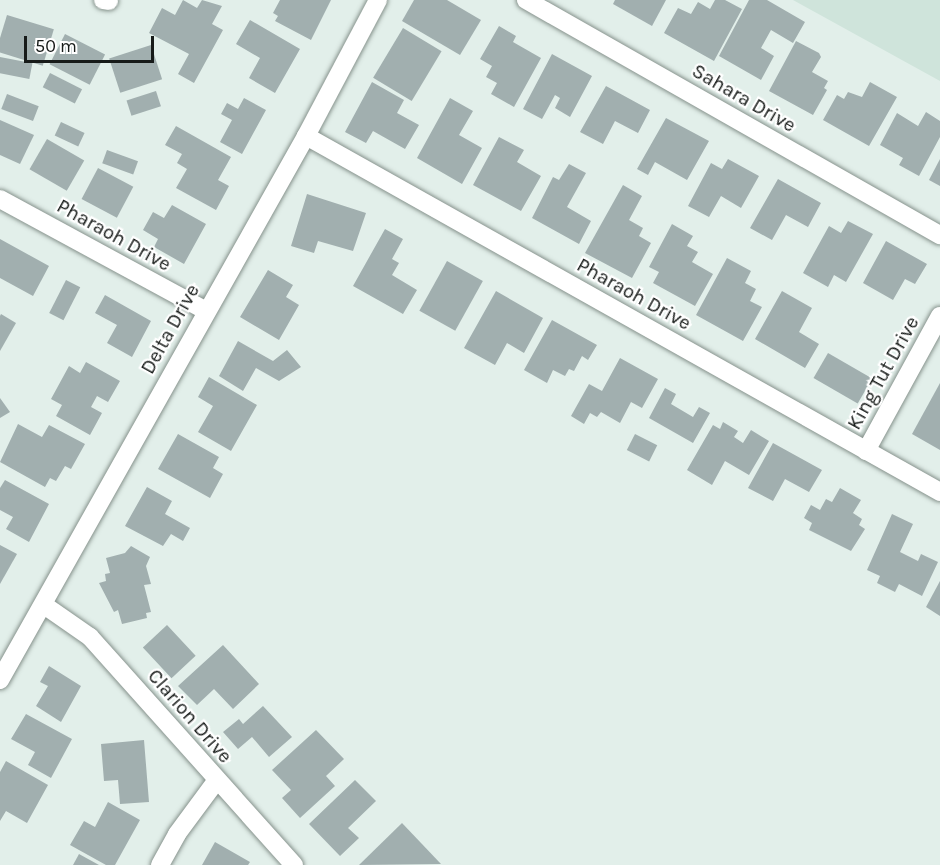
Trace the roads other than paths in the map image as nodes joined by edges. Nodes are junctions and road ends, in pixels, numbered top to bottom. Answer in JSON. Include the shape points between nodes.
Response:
{"nodes":[{"id":1,"x":378,"y":0,"type":"edge"},
{"id":2,"x":526,"y":0,"type":"edge"},
{"id":3,"x":306,"y":136,"type":"junction"},
{"id":4,"x":0,"y":199,"type":"edge"},
{"id":5,"x":940,"y":235,"type":"edge"},
{"id":6,"x":206,"y":311,"type":"junction"},
{"id":7,"x":940,"y":316,"type":"edge"},
{"id":8,"x":866,"y":451,"type":"junction"},
{"id":9,"x":940,"y":492,"type":"edge"},
{"id":10,"x":44,"y":605,"type":"junction"},
{"id":11,"x":0,"y":680,"type":"edge"},
{"id":12,"x":217,"y":780,"type":"junction"},
{"id":13,"x":160,"y":865,"type":"edge"},
{"id":14,"x":294,"y":865,"type":"edge"}],
"edges":[{"from":1,"to":3,"type":"street","name":"Delta Drive"},
{"from":2,"to":5,"type":"street","name":"Sahara Drive"},
{"from":3,"to":6,"type":"street","name":"Delta Drive"},
{"from":3,"to":8,"type":"street","name":"Pharaoh Drive"},
{"from":4,"to":6,"type":"street","name":"Pharaoh Drive"},
{"from":6,"to":10,"type":"street","name":"Delta Drive"},
{"from":7,"to":8,"type":"street","name":"King Tut Drive"},
{"from":8,"to":9,"type":"street","name":"Pharaoh Drive"},
{"from":10,"to":11,"type":"street","name":"Delta Drive"},
{"from":10,"to":12,"type":"street","name":"Clarion Drive","via":[[90,637]]},
{"from":12,"to":13,"type":"street","via":[[177,834]]},
{"from":12,"to":14,"type":"street","name":"Clarion Drive"}]}
